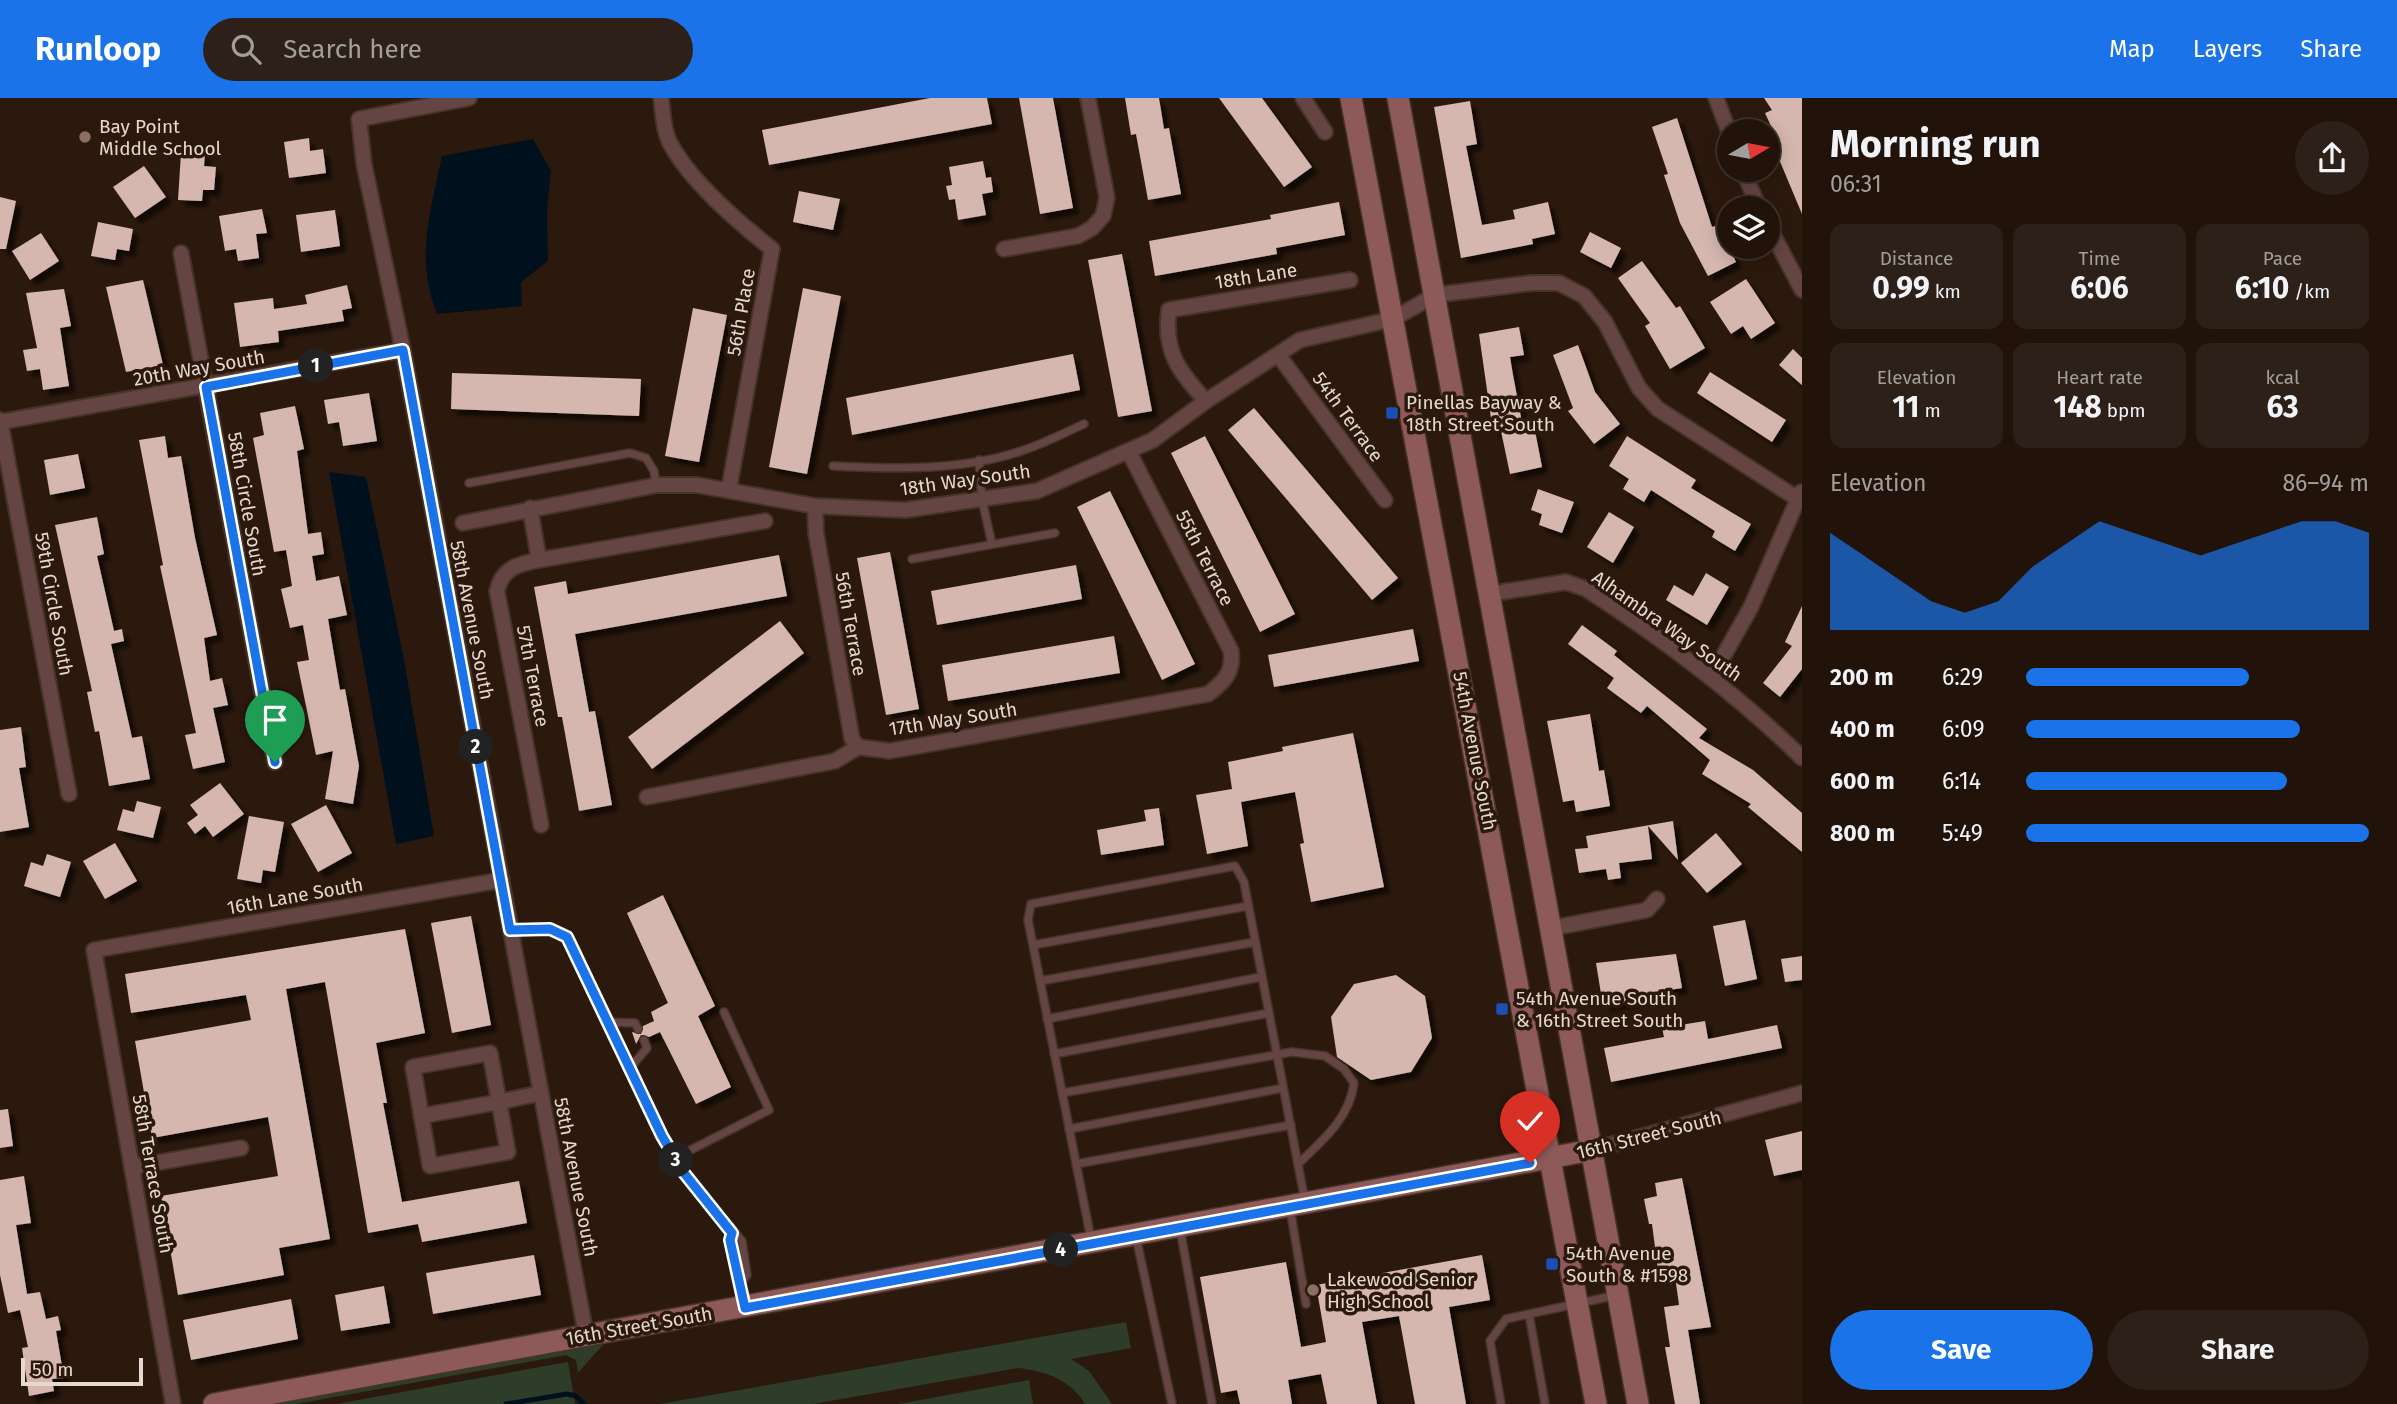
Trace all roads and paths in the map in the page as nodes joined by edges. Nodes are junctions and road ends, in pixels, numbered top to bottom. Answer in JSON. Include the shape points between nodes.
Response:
{"nodes":[{"id":1,"x":469,"y":98,"type":"edge"},
{"id":2,"x":661,"y":98,"type":"edge"},
{"id":3,"x":1088,"y":98,"type":"edge"},
{"id":4,"x":1303,"y":98,"type":"edge"},
{"id":5,"x":1351,"y":98,"type":"edge"},
{"id":6,"x":1398,"y":98,"type":"edge"},
{"id":7,"x":1716,"y":98,"type":"edge"},
{"id":8,"x":1724,"y":119,"type":"edge"},
{"id":9,"x":1325,"y":132,"type":"dead end"},
{"id":10,"x":1780,"y":248,"type":"edge"},
{"id":11,"x":1004,"y":249,"type":"dead end"},
{"id":12,"x":181,"y":253,"type":"dead end"},
{"id":13,"x":1350,"y":280,"type":"dead end"},
{"id":14,"x":1802,"y":290,"type":"edge"},
{"id":15,"x":1434,"y":295,"type":"junction"},
{"id":16,"x":1393,"y":318,"type":"junction"},
{"id":17,"x":403,"y":350,"type":"junction"},
{"id":18,"x":1279,"y":356,"type":"junction"},
{"id":19,"x":206,"y":387,"type":"junction"},
{"id":20,"x":1206,"y":401,"type":"junction"},
{"id":21,"x":0,"y":421,"type":"edge"},
{"id":22,"x":1084,"y":424,"type":"dead end"},
{"id":23,"x":1129,"y":452,"type":"junction"},
{"id":24,"x":979,"y":460,"type":"junction"},
{"id":25,"x":833,"y":466,"type":"dead end"},
{"id":26,"x":469,"y":483,"type":"dead end"},
{"id":27,"x":657,"y":485,"type":"junction"},
{"id":28,"x":729,"y":489,"type":"junction"},
{"id":29,"x":1800,"y":495,"type":"edge"},
{"id":30,"x":982,"y":500,"type":"junction"},
{"id":31,"x":1385,"y":500,"type":"dead end"},
{"id":32,"x":815,"y":506,"type":"junction"},
{"id":33,"x":530,"y":508,"type":"junction"},
{"id":34,"x":765,"y":521,"type":"dead end"},
{"id":35,"x":463,"y":523,"type":"dead end"},
{"id":36,"x":1055,"y":533,"type":"dead end"},
{"id":37,"x":992,"y":544,"type":"junction"},
{"id":38,"x":912,"y":559,"type":"dead end"},
{"id":39,"x":540,"y":560,"type":"junction"},
{"id":40,"x":1489,"y":594,"type":"junction"},
{"id":41,"x":1710,"y":678,"type":"junction"},
{"id":42,"x":1224,"y":683,"type":"joint"},
{"id":43,"x":858,"y":747,"type":"junction"},
{"id":44,"x":1802,"y":758,"type":"edge"},
{"id":45,"x":275,"y":762,"type":"dead end"},
{"id":46,"x":69,"y":794,"type":"dead end"},
{"id":47,"x":647,"y":797,"type":"dead end"},
{"id":48,"x":541,"y":825,"type":"dead end"},
{"id":49,"x":502,"y":880,"type":"junction"},
{"id":50,"x":1657,"y":898,"type":"dead end"},
{"id":51,"x":1248,"y":905,"type":"junction"},
{"id":52,"x":1552,"y":928,"type":"junction"},
{"id":53,"x":510,"y":930,"type":"junction"},
{"id":54,"x":1255,"y":942,"type":"junction"},
{"id":55,"x":1033,"y":945,"type":"junction"},
{"id":56,"x":94,"y":950,"type":"joint"},
{"id":57,"x":1262,"y":977,"type":"junction"},
{"id":58,"x":1040,"y":981,"type":"junction"},
{"id":59,"x":724,"y":1012,"type":"dead end"},
{"id":60,"x":1269,"y":1013,"type":"junction"},
{"id":61,"x":1047,"y":1019,"type":"junction"},
{"id":62,"x":608,"y":1022,"type":"junction"},
{"id":63,"x":638,"y":1029,"type":"dead end"},
{"id":64,"x":643,"y":1040,"type":"dead end"},
{"id":65,"x":1276,"y":1053,"type":"junction"},
{"id":66,"x":1054,"y":1054,"type":"junction"},
{"id":67,"x":630,"y":1068,"type":"junction"},
{"id":68,"x":1283,"y":1088,"type":"junction"},
{"id":69,"x":541,"y":1093,"type":"junction"},
{"id":70,"x":1062,"y":1093,"type":"junction"},
{"id":71,"x":1802,"y":1093,"type":"edge"},
{"id":72,"x":499,"y":1101,"type":"junction"},
{"id":73,"x":421,"y":1116,"type":"junction"},
{"id":74,"x":1291,"y":1125,"type":"junction"},
{"id":75,"x":1069,"y":1129,"type":"junction"},
{"id":76,"x":242,"y":1148,"type":"dead end"},
{"id":77,"x":1592,"y":1150,"type":"junction"},
{"id":78,"x":675,"y":1158,"type":"junction"},
{"id":79,"x":1552,"y":1159,"type":"junction"},
{"id":80,"x":1076,"y":1164,"type":"junction"},
{"id":81,"x":1298,"y":1164,"type":"junction"},
{"id":82,"x":132,"y":1167,"type":"junction"},
{"id":83,"x":1298,"y":1206,"type":"junction"},
{"id":84,"x":1180,"y":1228,"type":"junction"},
{"id":85,"x":1136,"y":1236,"type":"junction"},
{"id":86,"x":1092,"y":1244,"type":"junction"},
{"id":87,"x":1618,"y":1295,"type":"junction"},
{"id":88,"x":1577,"y":1303,"type":"junction"},
{"id":89,"x":1306,"y":1304,"type":"dead end"},
{"id":90,"x":745,"y":1308,"type":"junction"},
{"id":91,"x":1529,"y":1314,"type":"junction"},
{"id":92,"x":586,"y":1335,"type":"junction"},
{"id":93,"x":173,"y":1404,"type":"edge"},
{"id":94,"x":214,"y":1404,"type":"edge"},
{"id":95,"x":1172,"y":1404,"type":"edge"},
{"id":96,"x":1212,"y":1404,"type":"edge"},
{"id":97,"x":1501,"y":1404,"type":"edge"},
{"id":98,"x":1545,"y":1404,"type":"edge"},
{"id":99,"x":1596,"y":1404,"type":"edge"},
{"id":100,"x":1638,"y":1404,"type":"edge"}],
"edges":[{"from":1,"to":17,"type":"street","name":"58th Avenue South","via":[[359,119],[364,164]]},
{"from":2,"to":28,"type":"street","name":"56th Place","via":[[666,132],[684,163],[721,206],[772,249]]},
{"from":3,"to":11,"type":"street","via":[[1107,198],[1103,216],[1078,236]]},
{"from":4,"to":9,"type":"street"},
{"from":5,"to":16,"type":"main road","name":"54th Avenue South"},
{"from":6,"to":15,"type":"main road"},
{"from":7,"to":8,"type":"street"},
{"from":10,"to":14,"type":"street"},
{"from":12,"to":19,"type":"street","name":"58th Circle South"},
{"from":13,"to":20,"type":"street","name":"18th Lane","via":[[1169,310],[1168,333],[1177,370]]},
{"from":15,"to":16,"type":"street","name":"18th Way South"},
{"from":15,"to":29,"type":"street","via":[[1559,283],[1584,296],[1605,322],[1639,388],[1657,409]]},
{"from":15,"to":40,"type":"main road"},
{"from":16,"to":18,"type":"street","name":"18th Way South","via":[[1300,340]]},
{"from":16,"to":79,"type":"main road","name":"54th Avenue South"},
{"from":17,"to":19,"type":"street","name":"20th Way South"},
{"from":17,"to":49,"type":"street","name":"58th Avenue South"},
{"from":18,"to":20,"type":"street","name":"18th Way South"},
{"from":18,"to":31,"type":"street","name":"54th Terrace"},
{"from":19,"to":21,"type":"street","name":"20th Way South"},
{"from":19,"to":45,"type":"street","name":"58th Circle South"},
{"from":20,"to":23,"type":"street","name":"18th Way South"},
{"from":21,"to":46,"type":"street","name":"59th Circle South"},
{"from":22,"to":24,"type":"lane","via":[[1023,451]]},
{"from":23,"to":30,"type":"street","name":"18th Way South","via":[[1037,491]]},
{"from":23,"to":42,"type":"street","name":"55th Terrace","via":[[1231,651],[1233,664]]},
{"from":24,"to":25,"type":"lane","via":[[883,468]]},
{"from":24,"to":30,"type":"lane"},
{"from":26,"to":27,"type":"lane","via":[[630,453],[646,458]]},
{"from":27,"to":28,"type":"street","name":"18th Way South"},
{"from":27,"to":33,"type":"street","name":"18th Way South"},
{"from":28,"to":32,"type":"street","name":"18th Way South"},
{"from":29,"to":41,"type":"street","via":[[1751,607]]},
{"from":30,"to":32,"type":"street","name":"18th Way South","via":[[905,510]]},
{"from":30,"to":37,"type":"lane"},
{"from":32,"to":43,"type":"street","name":"56th Terrace","via":[[852,739]]},
{"from":33,"to":35,"type":"street","name":"18th Way South"},
{"from":33,"to":39,"type":"street"},
{"from":34,"to":39,"type":"street","name":"57th Terrace"},
{"from":36,"to":37,"type":"lane"},
{"from":37,"to":38,"type":"lane"},
{"from":39,"to":48,"type":"street","name":"57th Terrace","via":[[512,567],[500,577],[498,591]]},
{"from":40,"to":41,"type":"street","name":"Alhambra Way South","via":[[1566,582],[1586,589]]},
{"from":40,"to":52,"type":"main road"},
{"from":41,"to":44,"type":"street","name":"Alhambra Way South"},
{"from":42,"to":43,"type":"street","name":"17th Way South","via":[[1208,694],[890,751]]},
{"from":43,"to":47,"type":"street","via":[[835,761]]},
{"from":49,"to":53,"type":"street","name":"58th Avenue South"},
{"from":49,"to":56,"type":"street","name":"16th Lane South"},
{"from":50,"to":52,"type":"street","via":[[1647,910]]},
{"from":51,"to":54,"type":"lane"},
{"from":51,"to":55,"type":"lane"},
{"from":51,"to":55,"type":"lane","via":[[1235,866],[1031,904],[1028,920]]},
{"from":52,"to":77,"type":"main road"},
{"from":53,"to":62,"type":"lane","via":[[550,929],[567,937]]},
{"from":53,"to":69,"type":"street","name":"58th Avenue South"},
{"from":54,"to":57,"type":"lane"},
{"from":54,"to":58,"type":"lane"},
{"from":55,"to":58,"type":"lane"},
{"from":56,"to":82,"type":"street","name":"58th Terrace South"},
{"from":57,"to":60,"type":"lane"},
{"from":57,"to":61,"type":"lane"},
{"from":58,"to":61,"type":"lane"},
{"from":59,"to":78,"type":"lane","via":[[769,1110]]},
{"from":60,"to":65,"type":"lane"},
{"from":60,"to":66,"type":"lane"},
{"from":61,"to":66,"type":"lane"},
{"from":62,"to":63,"type":"lane","via":[[635,1023]]},
{"from":62,"to":67,"type":"lane"},
{"from":64,"to":67,"type":"lane","via":[[647,1048]]},
{"from":65,"to":68,"type":"lane"},
{"from":65,"to":70,"type":"lane"},
{"from":65,"to":81,"type":"lane","via":[[1325,1056],[1354,1083],[1352,1101],[1329,1135]]},
{"from":66,"to":70,"type":"lane"},
{"from":67,"to":78,"type":"lane"},
{"from":68,"to":74,"type":"lane"},
{"from":68,"to":75,"type":"lane"},
{"from":69,"to":72,"type":"street"},
{"from":69,"to":92,"type":"street","name":"58th Avenue South"},
{"from":70,"to":75,"type":"lane"},
{"from":71,"to":77,"type":"street","name":"16th Street South"},
{"from":72,"to":73,"type":"street"},
{"from":72,"to":73,"type":"street","via":[[491,1053],[412,1067]]},
{"from":72,"to":73,"type":"street","via":[[508,1152],[430,1166]]},
{"from":74,"to":80,"type":"lane"},
{"from":74,"to":81,"type":"lane"},
{"from":75,"to":80,"type":"lane"},
{"from":76,"to":82,"type":"street"},
{"from":77,"to":79,"type":"main road","name":"16th Street South"},
{"from":77,"to":87,"type":"main road"},
{"from":78,"to":90,"type":"lane","via":[[742,1241]]},
{"from":79,"to":83,"type":"main road","name":"16th Street South"},
{"from":79,"to":88,"type":"main road","name":"54th Avenue South"},
{"from":80,"to":86,"type":"lane"},
{"from":81,"to":83,"type":"lane"},
{"from":82,"to":93,"type":"street","name":"58th Terrace South"},
{"from":83,"to":84,"type":"main road","name":"16th Street South"},
{"from":83,"to":89,"type":"lane"},
{"from":84,"to":85,"type":"main road","name":"16th Street South"},
{"from":84,"to":96,"type":"lane"},
{"from":85,"to":86,"type":"main road","name":"16th Street South"},
{"from":85,"to":95,"type":"lane"},
{"from":86,"to":90,"type":"main road","name":"16th Street South"},
{"from":87,"to":88,"type":"lane"},
{"from":87,"to":100,"type":"main road"},
{"from":88,"to":91,"type":"lane"},
{"from":88,"to":99,"type":"main road","name":"54th Avenue South"},
{"from":90,"to":92,"type":"main road","name":"16th Street South"},
{"from":91,"to":97,"type":"lane","via":[[1506,1318],[1490,1341]]},
{"from":91,"to":98,"type":"lane"},
{"from":92,"to":94,"type":"main road","name":"16th Street South"}]}
